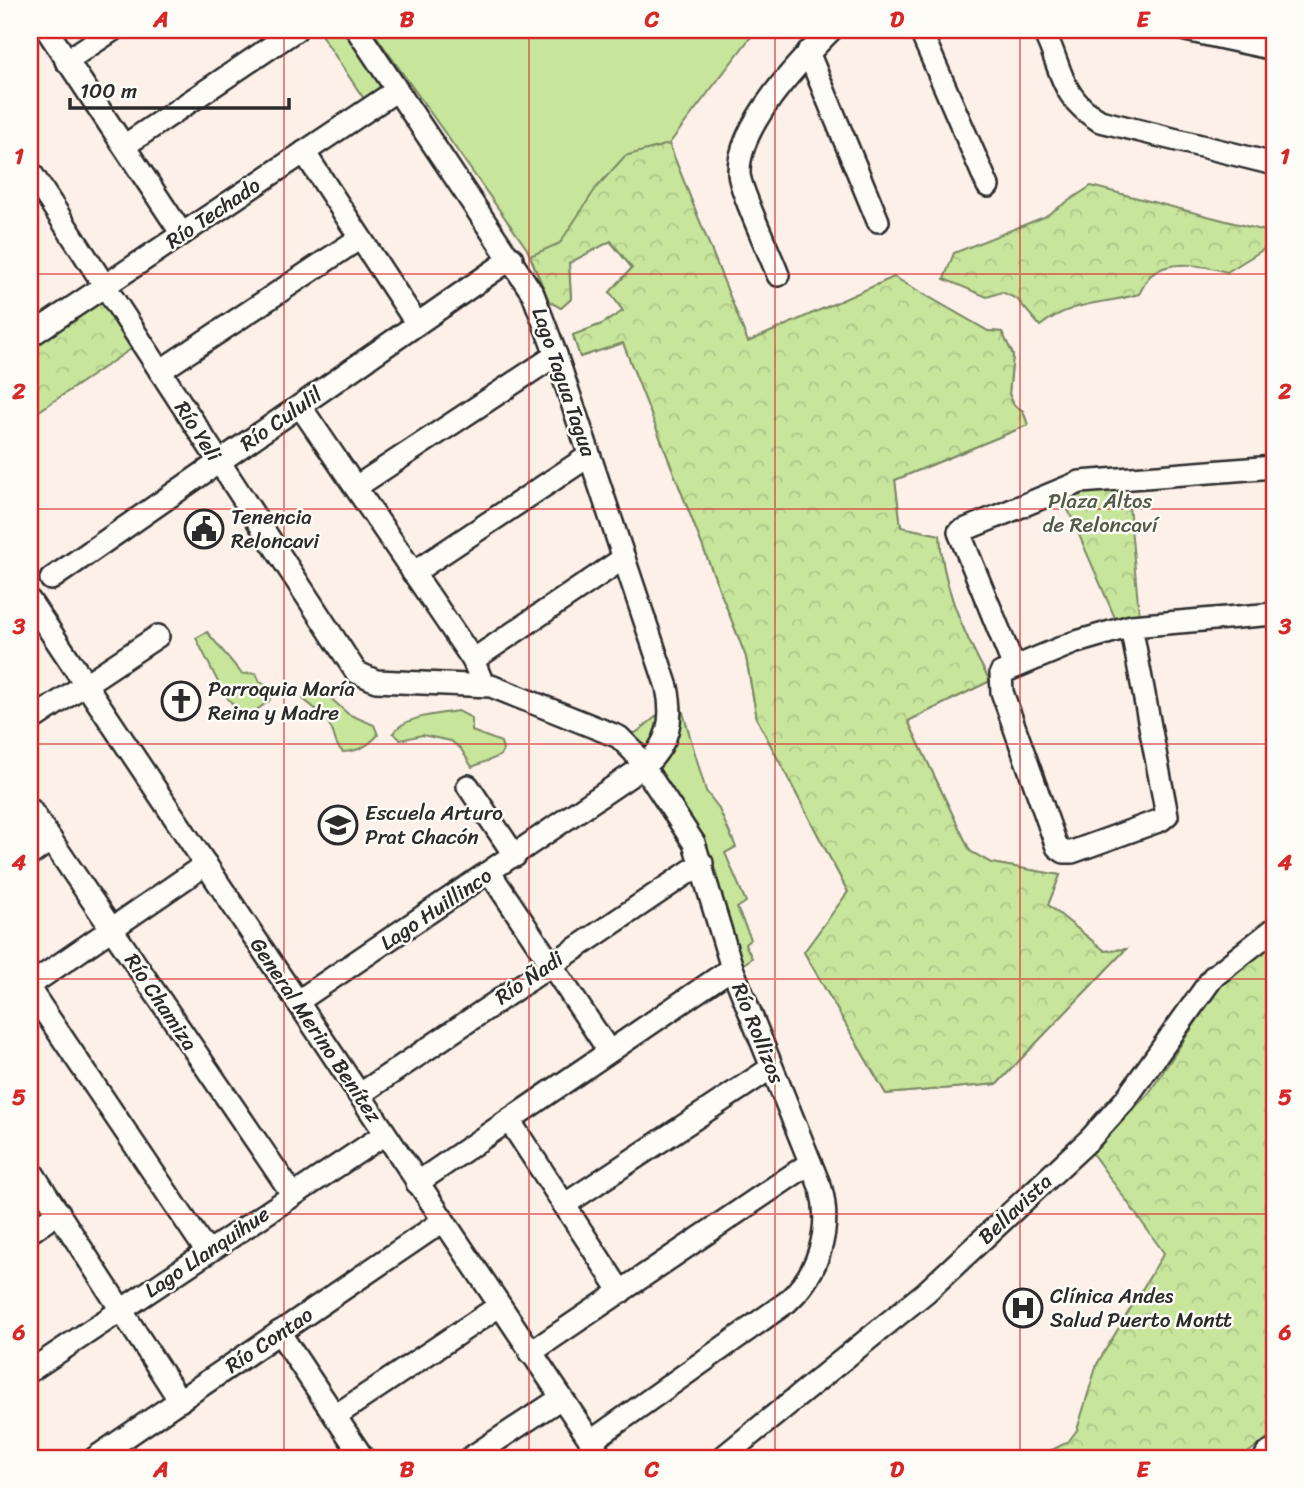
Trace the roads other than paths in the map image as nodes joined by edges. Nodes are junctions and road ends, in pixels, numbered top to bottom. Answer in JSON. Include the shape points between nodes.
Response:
{"nodes":[{"id":1,"x":47,"y":30,"type":"edge"},
{"id":2,"x":113,"y":30,"type":"edge"},
{"id":3,"x":296,"y":30,"type":"edge"},
{"id":4,"x":357,"y":30,"type":"edge"},
{"id":5,"x":831,"y":30,"type":"edge"},
{"id":6,"x":920,"y":30,"type":"edge"},
{"id":7,"x":1043,"y":30,"type":"edge"},
{"id":8,"x":1186,"y":30,"type":"edge"},
{"id":9,"x":1274,"y":50,"type":"edge"},
{"id":10,"x":808,"y":52,"type":"junction"},
{"id":11,"x":66,"y":61,"type":"junction"},
{"id":12,"x":397,"y":90,"type":"junction"},
{"id":13,"x":124,"y":146,"type":"junction"},
{"id":14,"x":304,"y":152,"type":"junction"},
{"id":15,"x":1270,"y":160,"type":"edge"},
{"id":16,"x":30,"y":171,"type":"edge"},
{"id":17,"x":989,"y":186,"type":"dead end"},
{"id":18,"x":38,"y":200,"type":"edge"},
{"id":19,"x":878,"y":221,"type":"dead end"},
{"id":20,"x":181,"y":234,"type":"junction"},
{"id":21,"x":359,"y":238,"type":"junction"},
{"id":22,"x":512,"y":258,"type":"junction"},
{"id":23,"x":778,"y":275,"type":"dead end"},
{"id":24,"x":105,"y":286,"type":"junction"},
{"id":25,"x":417,"y":324,"type":"junction"},
{"id":26,"x":30,"y":337,"type":"edge"},
{"id":27,"x":556,"y":355,"type":"junction"},
{"id":28,"x":160,"y":371,"type":"junction"},
{"id":29,"x":300,"y":406,"type":"junction"},
{"id":30,"x":589,"y":456,"type":"junction"},
{"id":31,"x":219,"y":462,"type":"junction"},
{"id":32,"x":1274,"y":467,"type":"edge"},
{"id":33,"x":356,"y":487,"type":"junction"},
{"id":34,"x":624,"y":558,"type":"junction"},
{"id":35,"x":413,"y":573,"type":"junction"},
{"id":36,"x":51,"y":579,"type":"dead end"},
{"id":37,"x":30,"y":601,"type":"edge"},
{"id":38,"x":1274,"y":614,"type":"edge"},
{"id":39,"x":1130,"y":626,"type":"junction"},
{"id":40,"x":158,"y":636,"type":"dead end"},
{"id":41,"x":473,"y":660,"type":"junction"},
{"id":42,"x":1007,"y":671,"type":"junction"},
{"id":43,"x":376,"y":681,"type":"joint"},
{"id":44,"x":86,"y":684,"type":"junction"},
{"id":45,"x":483,"y":684,"type":"junction"},
{"id":46,"x":30,"y":721,"type":"edge"},
{"id":47,"x":643,"y":766,"type":"junction"},
{"id":48,"x":468,"y":786,"type":"dead end"},
{"id":49,"x":30,"y":809,"type":"edge"},
{"id":50,"x":51,"y":840,"type":"junction"},
{"id":51,"x":30,"y":855,"type":"edge"},
{"id":52,"x":515,"y":856,"type":"junction"},
{"id":53,"x":702,"y":863,"type":"junction"},
{"id":54,"x":206,"y":864,"type":"junction"},
{"id":55,"x":490,"y":873,"type":"junction"},
{"id":56,"x":111,"y":929,"type":"junction"},
{"id":57,"x":1274,"y":929,"type":"edge"},
{"id":58,"x":549,"y":964,"type":"junction"},
{"id":59,"x":732,"y":968,"type":"junction"},
{"id":60,"x":30,"y":985,"type":"edge"},
{"id":61,"x":30,"y":990,"type":"edge"},
{"id":62,"x":297,"y":1002,"type":"junction"},
{"id":63,"x":609,"y":1051,"type":"junction"},
{"id":64,"x":771,"y":1068,"type":"junction"},
{"id":65,"x":359,"y":1095,"type":"junction"},
{"id":66,"x":509,"y":1120,"type":"junction"},
{"id":67,"x":385,"y":1134,"type":"junction"},
{"id":68,"x":810,"y":1163,"type":"junction"},
{"id":69,"x":30,"y":1169,"type":"edge"},
{"id":70,"x":417,"y":1183,"type":"junction"},
{"id":71,"x":293,"y":1195,"type":"junction"},
{"id":72,"x":564,"y":1205,"type":"junction"},
{"id":73,"x":59,"y":1212,"type":"junction"},
{"id":74,"x":443,"y":1221,"type":"junction"},
{"id":75,"x":30,"y":1232,"type":"edge"},
{"id":76,"x":207,"y":1252,"type":"junction"},
{"id":77,"x":621,"y":1292,"type":"junction"},
{"id":78,"x":499,"y":1306,"type":"junction"},
{"id":79,"x":122,"y":1309,"type":"junction"},
{"id":80,"x":279,"y":1332,"type":"junction"},
{"id":81,"x":530,"y":1353,"type":"junction"},
{"id":82,"x":30,"y":1371,"type":"edge"},
{"id":83,"x":561,"y":1398,"type":"junction"},
{"id":84,"x":180,"y":1401,"type":"junction"},
{"id":85,"x":335,"y":1416,"type":"junction"},
{"id":86,"x":596,"y":1450,"type":"edge"},
{"id":87,"x":94,"y":1458,"type":"edge"},
{"id":88,"x":363,"y":1458,"type":"edge"},
{"id":89,"x":470,"y":1458,"type":"edge"},
{"id":90,"x":722,"y":1458,"type":"edge"}],
"edges":[{"from":1,"to":11,"type":"street"},
{"from":2,"to":11,"type":"street"},
{"from":3,"to":13,"type":"street"},
{"from":4,"to":12,"type":"street","name":"Lago Tagua Tagua"},
{"from":5,"to":10,"type":"street"},
{"from":6,"to":17,"type":"street"},
{"from":7,"to":15,"type":"street","via":[[1065,88],[1100,121]]},
{"from":8,"to":9,"type":"street"},
{"from":10,"to":19,"type":"street"},
{"from":10,"to":23,"type":"street","via":[[746,139],[739,174]]},
{"from":11,"to":13,"type":"street"},
{"from":12,"to":14,"type":"street","name":"Río Techado"},
{"from":12,"to":22,"type":"street","name":"Lago Tagua Tagua"},
{"from":13,"to":20,"type":"street"},
{"from":14,"to":20,"type":"street","name":"Río Techado"},
{"from":14,"to":21,"type":"street"},
{"from":16,"to":18,"type":"street","name":"Río Yeli"},
{"from":18,"to":24,"type":"street","name":"Río Yeli"},
{"from":20,"to":24,"type":"street","name":"Río Techado"},
{"from":21,"to":25,"type":"street"},
{"from":21,"to":28,"type":"street"},
{"from":22,"to":25,"type":"street","name":"Río Cululil"},
{"from":22,"to":27,"type":"street","name":"Lago Tagua Tagua","via":[[533,294]]},
{"from":24,"to":26,"type":"street","name":"Río Techado"},
{"from":24,"to":28,"type":"street","name":"Río Yeli"},
{"from":25,"to":29,"type":"street","name":"Río Cululil"},
{"from":27,"to":30,"type":"street","name":"Lago Tagua Tagua"},
{"from":27,"to":33,"type":"street"},
{"from":28,"to":31,"type":"street","name":"Río Yeli"},
{"from":29,"to":31,"type":"street","name":"Río Cululil"},
{"from":29,"to":33,"type":"street"},
{"from":30,"to":34,"type":"street","name":"Lago Tagua Tagua"},
{"from":30,"to":35,"type":"street"},
{"from":31,"to":36,"type":"street","name":"Río Cululil"},
{"from":31,"to":43,"type":"street","name":"Río Yeli","via":[[351,666]]},
{"from":32,"to":42,"type":"street","via":[[1080,482],[958,532]]},
{"from":33,"to":35,"type":"street"},
{"from":34,"to":41,"type":"street"},
{"from":34,"to":47,"type":"street","name":"Lago Tagua Tagua","via":[[670,699],[667,736]]},
{"from":35,"to":41,"type":"street"},
{"from":37,"to":44,"type":"street","name":"General Merino Benítez"},
{"from":38,"to":39,"type":"street"},
{"from":39,"to":42,"type":"street"},
{"from":39,"to":42,"type":"street","via":[[1167,815],[1161,820],[1084,848],[1064,852],[1058,847],[1002,692]]},
{"from":40,"to":44,"type":"street"},
{"from":41,"to":45,"type":"street"},
{"from":43,"to":45,"type":"street","name":"Río Rollizos"},
{"from":44,"to":46,"type":"street"},
{"from":44,"to":54,"type":"street","name":"General Merino Benítez"},
{"from":45,"to":47,"type":"street","name":"Río Rollizos","via":[[619,737]]},
{"from":47,"to":52,"type":"street","name":"Lago Huillinco"},
{"from":47,"to":53,"type":"street","name":"Río Rollizos"},
{"from":48,"to":52,"type":"street"},
{"from":49,"to":50,"type":"street","name":"Río Chamiza"},
{"from":50,"to":51,"type":"street"},
{"from":50,"to":56,"type":"street","name":"Río Chamiza"},
{"from":52,"to":55,"type":"street","name":"Lago Huillinco"},
{"from":53,"to":58,"type":"street","name":"Río Ñadi"},
{"from":53,"to":59,"type":"street","name":"Río Rollizos"},
{"from":54,"to":56,"type":"street"},
{"from":54,"to":62,"type":"street","name":"General Merino Benítez"},
{"from":55,"to":58,"type":"street"},
{"from":55,"to":62,"type":"street","name":"Lago Huillinco"},
{"from":56,"to":60,"type":"street"},
{"from":56,"to":71,"type":"street","name":"Río Chamiza"},
{"from":57,"to":90,"type":"street","name":"Bellavista","via":[[1213,977],[1125,1100],[1090,1139],[915,1301]]},
{"from":58,"to":63,"type":"street"},
{"from":58,"to":65,"type":"street","name":"Río Ñadi"},
{"from":59,"to":63,"type":"street"},
{"from":59,"to":64,"type":"street","name":"Río Rollizos"},
{"from":61,"to":76,"type":"street"},
{"from":62,"to":65,"type":"street","name":"General Merino Benítez"},
{"from":63,"to":66,"type":"street"},
{"from":64,"to":68,"type":"street","name":"Río Rollizos"},
{"from":64,"to":72,"type":"street"},
{"from":65,"to":67,"type":"street","name":"General Merino Benítez"},
{"from":66,"to":70,"type":"street"},
{"from":66,"to":72,"type":"street"},
{"from":67,"to":70,"type":"street","name":"General Merino Benítez"},
{"from":67,"to":71,"type":"street","name":"Lago Llanquihue"},
{"from":68,"to":77,"type":"street"},
{"from":68,"to":86,"type":"street","name":"Río Rollizos","via":[[824,1201],[825,1227],[811,1274],[787,1302]]},
{"from":69,"to":73,"type":"street"},
{"from":70,"to":74,"type":"street","name":"General Merino Benítez"},
{"from":71,"to":76,"type":"street","name":"Lago Llanquihue"},
{"from":72,"to":77,"type":"street"},
{"from":73,"to":75,"type":"street"},
{"from":73,"to":79,"type":"street"},
{"from":74,"to":78,"type":"street","name":"General Merino Benítez"},
{"from":74,"to":80,"type":"street","name":"Río Contao"},
{"from":76,"to":79,"type":"street","name":"Lago Llanquihue"},
{"from":77,"to":81,"type":"street"},
{"from":78,"to":81,"type":"street","name":"General Merino Benítez"},
{"from":78,"to":85,"type":"street"},
{"from":79,"to":82,"type":"street","name":"Lago Llanquihue"},
{"from":79,"to":84,"type":"street"},
{"from":80,"to":84,"type":"street","name":"Río Contao"},
{"from":80,"to":85,"type":"street"},
{"from":81,"to":83,"type":"street","name":"General Merino Benítez"},
{"from":83,"to":86,"type":"street","name":"General Merino Benítez"},
{"from":83,"to":89,"type":"street"},
{"from":84,"to":87,"type":"street","name":"Río Contao"},
{"from":85,"to":88,"type":"street"}]}
